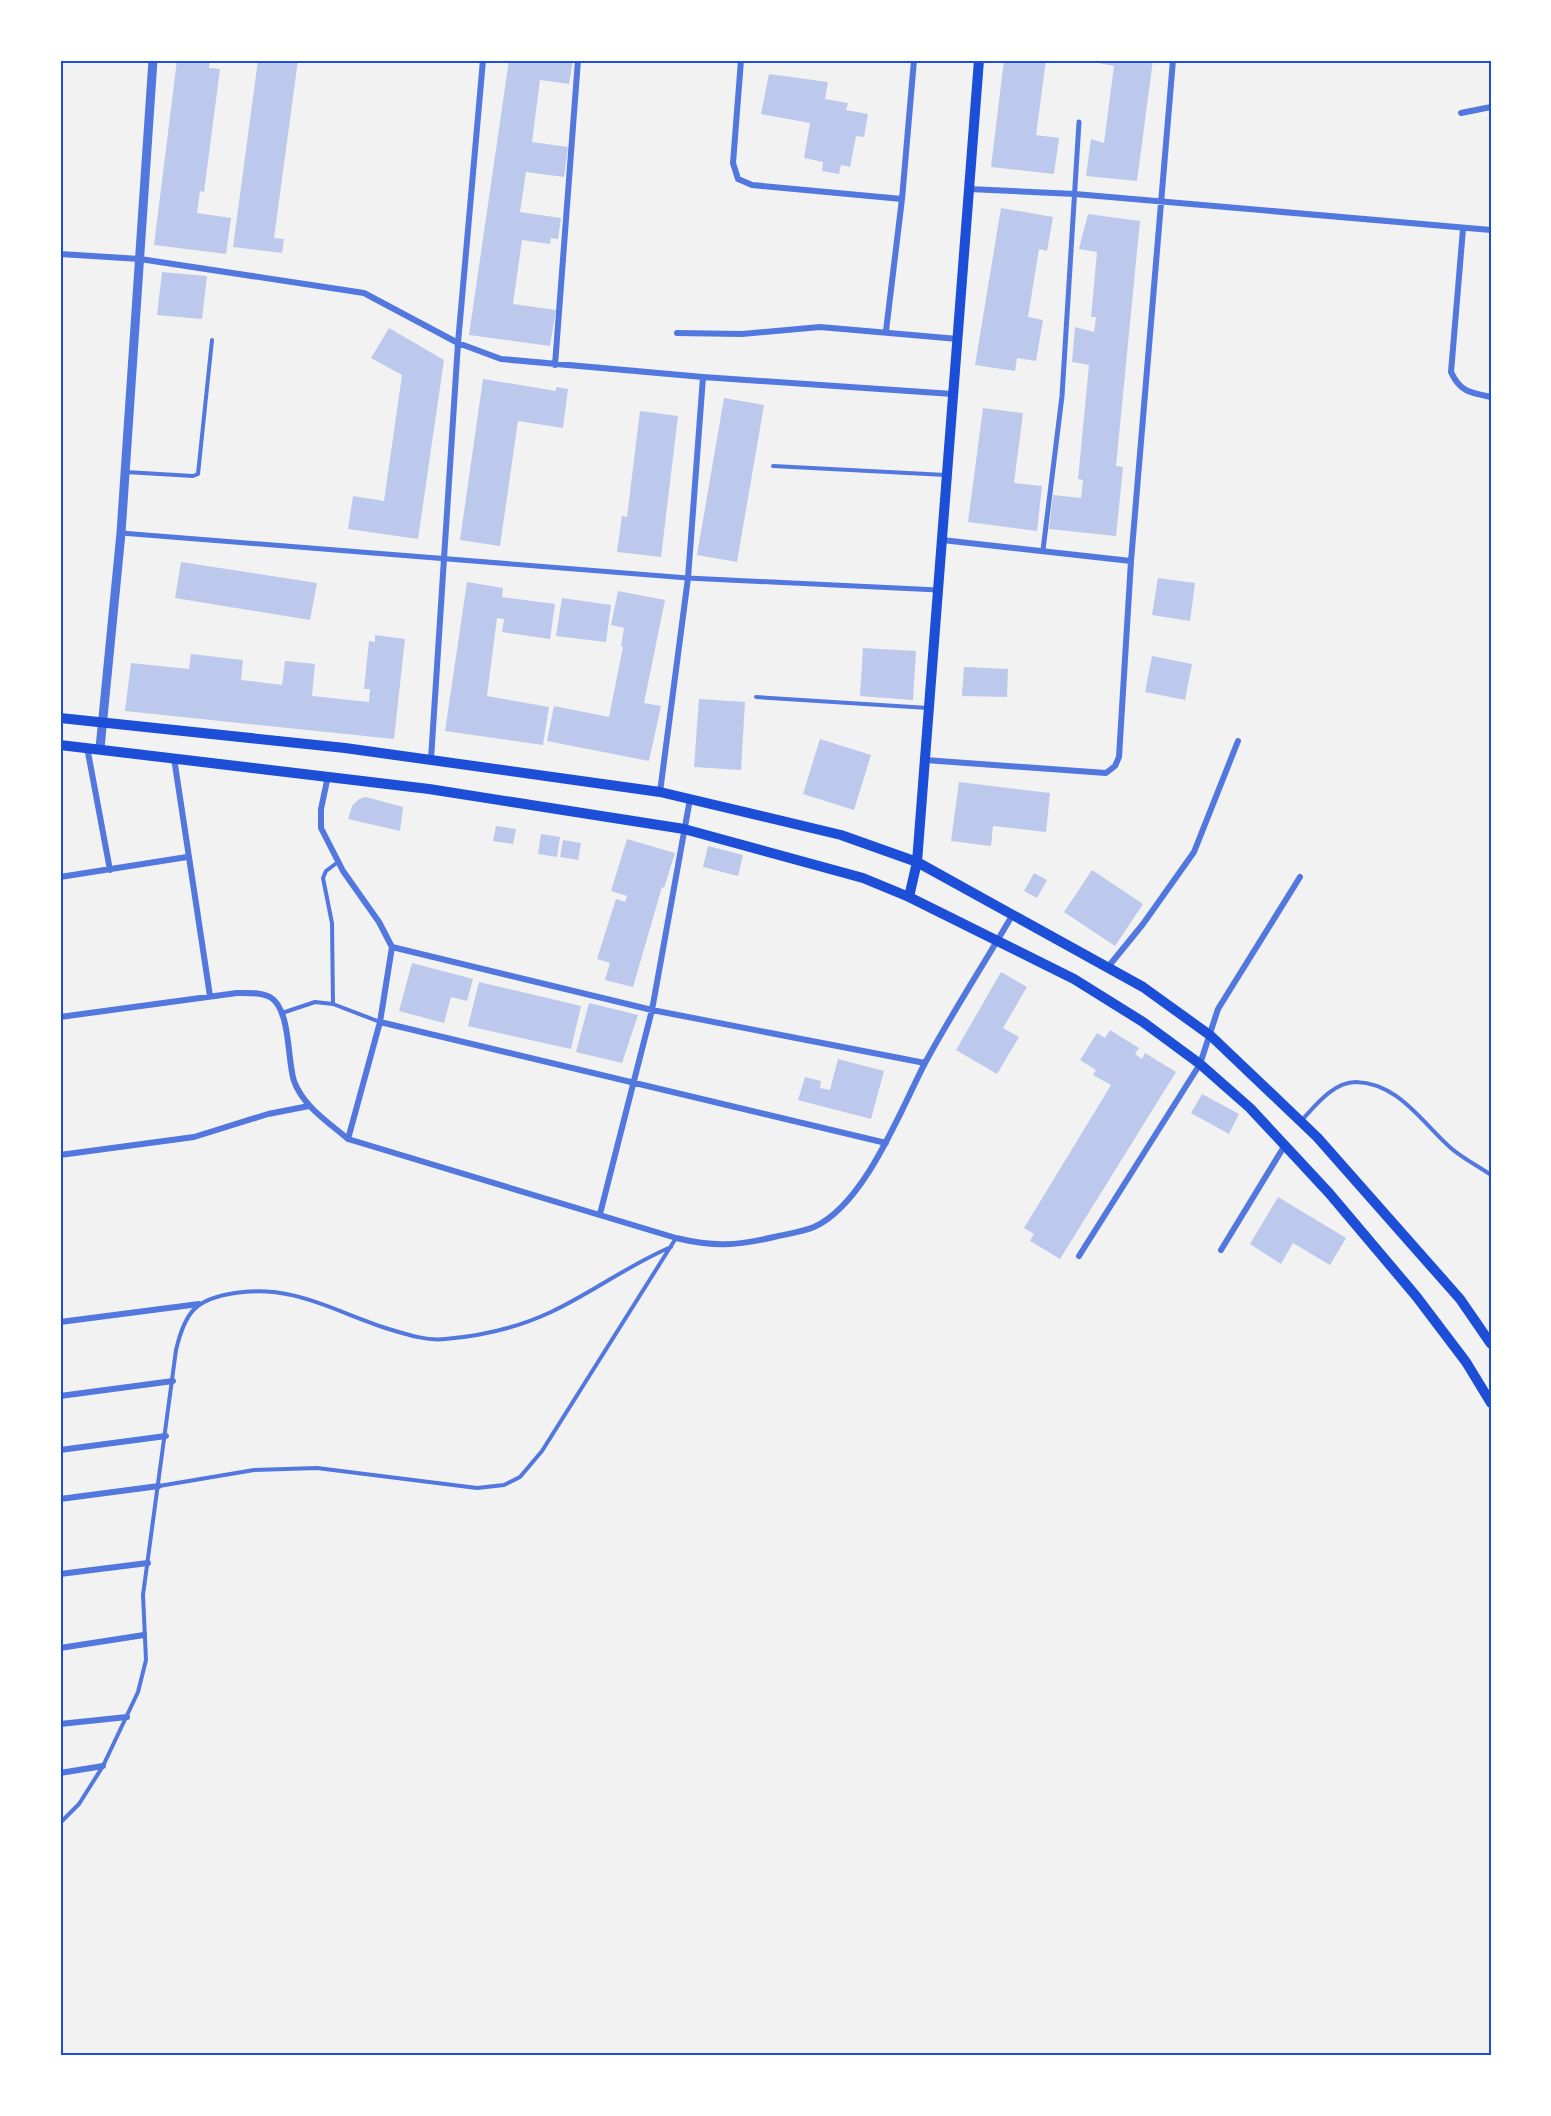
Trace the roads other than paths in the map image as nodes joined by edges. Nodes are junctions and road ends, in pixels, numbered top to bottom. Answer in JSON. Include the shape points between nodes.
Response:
{"nodes":[{"id":1,"x":153,"y":60,"type":"edge"},
{"id":2,"x":483,"y":60,"type":"edge"},
{"id":3,"x":578,"y":60,"type":"edge"},
{"id":4,"x":741,"y":60,"type":"edge"},
{"id":5,"x":914,"y":60,"type":"edge"},
{"id":6,"x":979,"y":60,"type":"edge"},
{"id":7,"x":1173,"y":60,"type":"edge"},
{"id":8,"x":1491,"y":107,"type":"edge"},
{"id":9,"x":1461,"y":112,"type":"dead end"},
{"id":10,"x":1079,"y":122,"type":"dead end"},
{"id":11,"x":969,"y":189,"type":"junction"},
{"id":12,"x":1075,"y":194,"type":"junction"},
{"id":13,"x":902,"y":199,"type":"junction"},
{"id":14,"x":1163,"y":202,"type":"junction"},
{"id":15,"x":1463,"y":229,"type":"junction"},
{"id":16,"x":1491,"y":230,"type":"edge"},
{"id":17,"x":60,"y":255,"type":"edge"},
{"id":18,"x":140,"y":259,"type":"junction"},
{"id":19,"x":886,"y":331,"type":"junction"},
{"id":20,"x":677,"y":333,"type":"dead end"},
{"id":21,"x":958,"y":339,"type":"junction"},
{"id":22,"x":212,"y":340,"type":"dead end"},
{"id":23,"x":458,"y":344,"type":"junction"},
{"id":24,"x":555,"y":365,"type":"junction"},
{"id":25,"x":703,"y":377,"type":"junction"},
{"id":26,"x":953,"y":394,"type":"junction"},
{"id":27,"x":1491,"y":397,"type":"edge"},
{"id":28,"x":773,"y":466,"type":"dead end"},
{"id":29,"x":125,"y":472,"type":"junction"},
{"id":30,"x":947,"y":475,"type":"junction"},
{"id":31,"x":121,"y":533,"type":"junction"},
{"id":32,"x":942,"y":540,"type":"junction"},
{"id":33,"x":1043,"y":550,"type":"junction"},
{"id":34,"x":445,"y":557,"type":"junction"},
{"id":35,"x":1131,"y":561,"type":"junction"},
{"id":36,"x":688,"y":578,"type":"junction"},
{"id":37,"x":938,"y":590,"type":"junction"},
{"id":38,"x":756,"y":697,"type":"dead end"},
{"id":39,"x":929,"y":708,"type":"junction"},
{"id":40,"x":60,"y":718,"type":"edge"},
{"id":41,"x":102,"y":721,"type":"junction"},
{"id":42,"x":1238,"y":741,"type":"dead end"},
{"id":43,"x":60,"y":745,"type":"edge"},
{"id":44,"x":87,"y":746,"type":"junction"},
{"id":45,"x":100,"y":748,"type":"junction"},
{"id":46,"x":174,"y":758,"type":"junction"},
{"id":47,"x":431,"y":759,"type":"junction"},
{"id":48,"x":925,"y":760,"type":"junction"},
{"id":49,"x":328,"y":776,"type":"junction"},
{"id":50,"x":660,"y":792,"type":"junction"},
{"id":51,"x":690,"y":798,"type":"junction"},
{"id":52,"x":684,"y":829,"type":"junction"},
{"id":53,"x":187,"y":857,"type":"junction"},
{"id":54,"x":338,"y":862,"type":"junction"},
{"id":55,"x":917,"y":862,"type":"junction"},
{"id":56,"x":110,"y":870,"type":"junction"},
{"id":57,"x":60,"y":877,"type":"edge"},
{"id":58,"x":1300,"y":877,"type":"dead end"},
{"id":59,"x":909,"y":897,"type":"junction"},
{"id":60,"x":1013,"y":914,"type":"junction"},
{"id":61,"x":998,"y":940,"type":"junction"},
{"id":62,"x":392,"y":947,"type":"junction"},
{"id":63,"x":1108,"y":968,"type":"junction"},
{"id":64,"x":210,"y":996,"type":"junction"},
{"id":65,"x":333,"y":1004,"type":"junction"},
{"id":66,"x":652,"y":1010,"type":"junction"},
{"id":67,"x":281,"y":1013,"type":"junction"},
{"id":68,"x":60,"y":1017,"type":"edge"},
{"id":69,"x":380,"y":1023,"type":"junction"},
{"id":70,"x":1211,"y":1036,"type":"junction"},
{"id":71,"x":925,"y":1063,"type":"junction"},
{"id":72,"x":1200,"y":1064,"type":"junction"},
{"id":73,"x":632,"y":1083,"type":"junction"},
{"id":74,"x":309,"y":1106,"type":"junction"},
{"id":75,"x":1300,"y":1121,"type":"junction"},
{"id":76,"x":348,"y":1139,"type":"junction"},
{"id":77,"x":886,"y":1143,"type":"junction"},
{"id":78,"x":1285,"y":1145,"type":"junction"},
{"id":79,"x":60,"y":1146,"type":"edge"},
{"id":80,"x":61,"y":1155,"type":"edge"},
{"id":81,"x":1491,"y":1175,"type":"edge"},
{"id":82,"x":600,"y":1214,"type":"junction"},
{"id":83,"x":676,"y":1238,"type":"junction"},
{"id":84,"x":671,"y":1247,"type":"junction"},
{"id":85,"x":1221,"y":1250,"type":"dead end"},
{"id":86,"x":1079,"y":1256,"type":"dead end"},
{"id":87,"x":199,"y":1304,"type":"junction"},
{"id":88,"x":60,"y":1322,"type":"edge"},
{"id":89,"x":1491,"y":1344,"type":"edge"},
{"id":90,"x":174,"y":1381,"type":"junction"},
{"id":91,"x":60,"y":1396,"type":"edge"},
{"id":92,"x":1491,"y":1402,"type":"edge"},
{"id":93,"x":165,"y":1436,"type":"junction"},
{"id":94,"x":60,"y":1450,"type":"edge"},
{"id":95,"x":159,"y":1486,"type":"junction"},
{"id":96,"x":60,"y":1499,"type":"edge"},
{"id":97,"x":148,"y":1563,"type":"junction"},
{"id":98,"x":60,"y":1574,"type":"edge"},
{"id":99,"x":144,"y":1635,"type":"junction"},
{"id":100,"x":60,"y":1648,"type":"edge"},
{"id":101,"x":127,"y":1717,"type":"junction"},
{"id":102,"x":60,"y":1724,"type":"edge"},
{"id":103,"x":102,"y":1766,"type":"junction"},
{"id":104,"x":60,"y":1773,"type":"edge"},
{"id":105,"x":60,"y":1823,"type":"edge"}],
"edges":[{"from":1,"to":18,"type":"street"},
{"from":2,"to":23,"type":"street"},
{"from":3,"to":24,"type":"street"},
{"from":4,"to":13,"type":"street","via":[[733,164],[738,179],[752,185]]},
{"from":5,"to":13,"type":"street"},
{"from":6,"to":11,"type":"main road"},
{"from":7,"to":14,"type":"street"},
{"from":8,"to":9,"type":"street"},
{"from":10,"to":12,"type":"street"},
{"from":11,"to":12,"type":"street"},
{"from":11,"to":21,"type":"main road"},
{"from":12,"to":14,"type":"street"},
{"from":12,"to":33,"type":"street","via":[[1062,396]]},
{"from":13,"to":19,"type":"street"},
{"from":14,"to":15,"type":"street"},
{"from":14,"to":35,"type":"street"},
{"from":15,"to":16,"type":"street"},
{"from":15,"to":27,"type":"street","via":[[1451,372],[1467,392]]},
{"from":17,"to":18,"type":"street"},
{"from":18,"to":23,"type":"street","via":[[364,293]]},
{"from":18,"to":29,"type":"street"},
{"from":19,"to":20,"type":"street","via":[[820,327],[742,334]]},
{"from":19,"to":21,"type":"street"},
{"from":21,"to":26,"type":"main road"},
{"from":22,"to":29,"type":"lane","via":[[198,474]]},
{"from":23,"to":24,"type":"street","via":[[501,359]]},
{"from":23,"to":34,"type":"street"},
{"from":24,"to":25,"type":"street"},
{"from":25,"to":26,"type":"street"},
{"from":25,"to":36,"type":"street"},
{"from":26,"to":30,"type":"main road"},
{"from":28,"to":30,"type":"lane"},
{"from":29,"to":31,"type":"street"},
{"from":30,"to":32,"type":"main road"},
{"from":31,"to":34,"type":"street"},
{"from":31,"to":41,"type":"street"},
{"from":32,"to":33,"type":"street"},
{"from":32,"to":37,"type":"main road"},
{"from":33,"to":35,"type":"street"},
{"from":34,"to":36,"type":"street"},
{"from":34,"to":47,"type":"street"},
{"from":35,"to":48,"type":"street","via":[[1119,757],[1115,766],[1106,773]]},
{"from":36,"to":37,"type":"street"},
{"from":36,"to":50,"type":"street"},
{"from":37,"to":39,"type":"main road"},
{"from":38,"to":39,"type":"lane"},
{"from":39,"to":48,"type":"main road"},
{"from":40,"to":41,"type":"main road"},
{"from":41,"to":45,"type":"street"},
{"from":41,"to":47,"type":"main road"},
{"from":42,"to":63,"type":"street","via":[[1194,852]]},
{"from":43,"to":44,"type":"main road"},
{"from":44,"to":45,"type":"main road"},
{"from":44,"to":56,"type":"street"},
{"from":45,"to":46,"type":"main road"},
{"from":46,"to":49,"type":"main road"},
{"from":46,"to":53,"type":"street"},
{"from":47,"to":50,"type":"main road"},
{"from":48,"to":55,"type":"main road"},
{"from":49,"to":52,"type":"main road"},
{"from":49,"to":54,"type":"street","via":[[321,828]]},
{"from":50,"to":51,"type":"main road"},
{"from":51,"to":52,"type":"street"},
{"from":51,"to":55,"type":"main road","via":[[841,835]]},
{"from":52,"to":59,"type":"main road","via":[[863,878]]},
{"from":52,"to":66,"type":"street"},
{"from":53,"to":56,"type":"street"},
{"from":53,"to":64,"type":"street"},
{"from":54,"to":62,"type":"street"},
{"from":54,"to":65,"type":"lane","via":[[323,878],[332,923]]},
{"from":55,"to":59,"type":"main road"},
{"from":55,"to":60,"type":"main road"},
{"from":56,"to":57,"type":"street"},
{"from":58,"to":70,"type":"street","via":[[1218,1009]]},
{"from":59,"to":61,"type":"main road"},
{"from":60,"to":61,"type":"street"},
{"from":60,"to":63,"type":"main road"},
{"from":61,"to":71,"type":"street"},
{"from":61,"to":72,"type":"main road","via":[[1074,979]]},
{"from":62,"to":66,"type":"street"},
{"from":62,"to":69,"type":"street"},
{"from":63,"to":70,"type":"main road","via":[[1143,987]]},
{"from":64,"to":67,"type":"street","via":[[259,993],[272,998]]},
{"from":64,"to":68,"type":"street"},
{"from":65,"to":67,"type":"lane","via":[[315,1002]]},
{"from":65,"to":69,"type":"lane"},
{"from":66,"to":71,"type":"street"},
{"from":66,"to":73,"type":"street"},
{"from":67,"to":74,"type":"street","via":[[295,1081]]},
{"from":69,"to":73,"type":"street"},
{"from":69,"to":76,"type":"street"},
{"from":70,"to":72,"type":"street"},
{"from":70,"to":75,"type":"main road"},
{"from":71,"to":77,"type":"street"},
{"from":72,"to":78,"type":"main road","via":[[1250,1107]]},
{"from":72,"to":86,"type":"street"},
{"from":73,"to":77,"type":"street"},
{"from":73,"to":82,"type":"street"},
{"from":74,"to":76,"type":"street"},
{"from":74,"to":80,"type":"street","via":[[268,1113],[194,1137]]},
{"from":75,"to":81,"type":"lane","via":[[1327,1093],[1354,1082],[1387,1090],[1409,1105],[1453,1150]]},
{"from":75,"to":89,"type":"main road","via":[[1460,1299]]},
{"from":76,"to":82,"type":"street"},
{"from":77,"to":83,"type":"street","via":[[853,1193],[814,1227],[742,1245],[710,1246]]},
{"from":78,"to":85,"type":"street"},
{"from":78,"to":92,"type":"main road","via":[[1416,1296]]},
{"from":79,"to":80,"type":"street"},
{"from":82,"to":83,"type":"street"},
{"from":83,"to":84,"type":"lane"},
{"from":84,"to":87,"type":"lane","via":[[643,1258],[553,1312],[492,1331],[443,1340],[403,1333],[291,1294],[262,1290],[217,1296]]},
{"from":84,"to":95,"type":"lane","via":[[542,1451],[520,1477],[504,1485],[477,1488],[317,1468],[254,1470]]},
{"from":87,"to":88,"type":"street"},
{"from":87,"to":90,"type":"lane","via":[[188,1313],[180,1331]]},
{"from":90,"to":91,"type":"street"},
{"from":90,"to":93,"type":"lane"},
{"from":93,"to":94,"type":"street"},
{"from":93,"to":95,"type":"lane"},
{"from":95,"to":96,"type":"street"},
{"from":95,"to":97,"type":"lane"},
{"from":97,"to":98,"type":"street"},
{"from":97,"to":99,"type":"lane","via":[[143,1595]]},
{"from":99,"to":100,"type":"street"},
{"from":99,"to":101,"type":"lane","via":[[146,1660]]},
{"from":101,"to":102,"type":"street"},
{"from":101,"to":103,"type":"lane"},
{"from":103,"to":104,"type":"street"},
{"from":103,"to":105,"type":"lane","via":[[79,1804]]}]}
